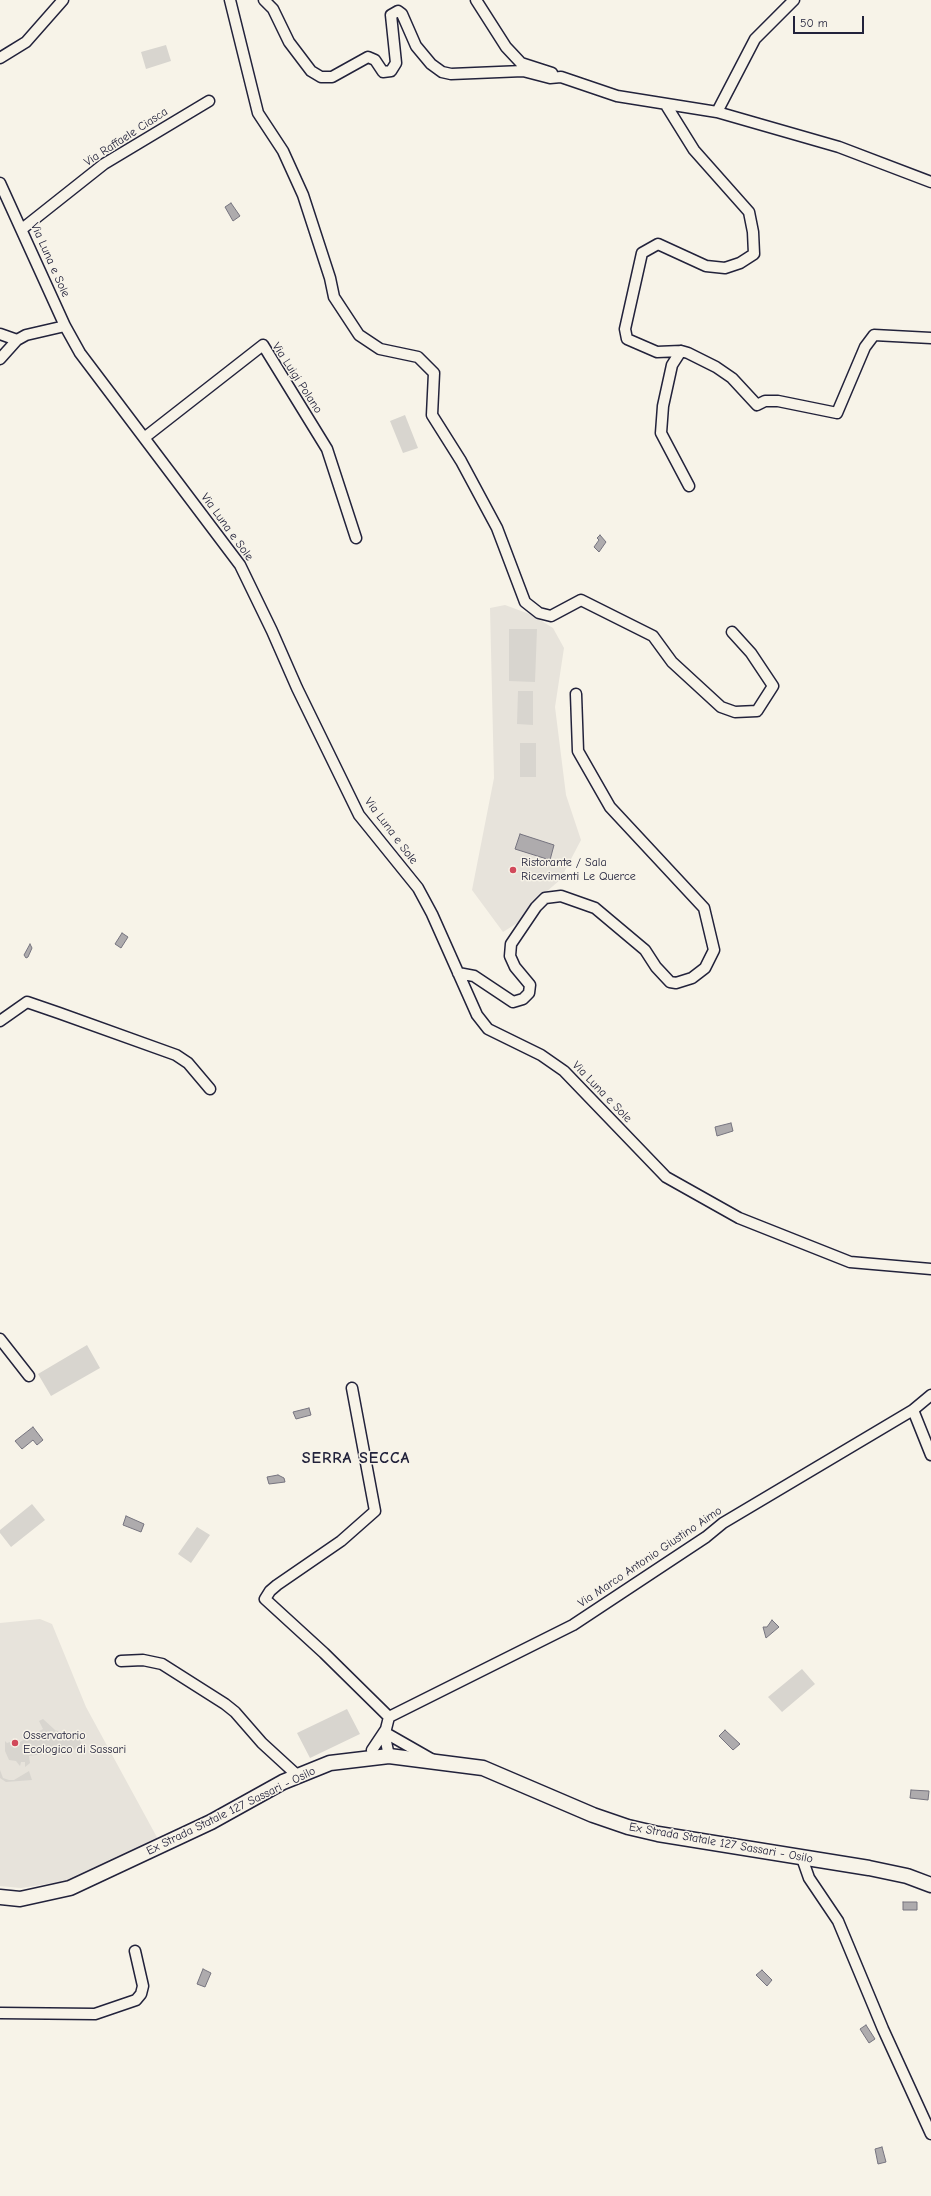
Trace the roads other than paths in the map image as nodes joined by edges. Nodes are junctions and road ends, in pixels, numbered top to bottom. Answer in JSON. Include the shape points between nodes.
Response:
{"nodes":[{"id":1,"x":63,"y":0,"type":"edge"},
{"id":2,"x":230,"y":0,"type":"edge"},
{"id":3,"x":264,"y":0,"type":"edge"},
{"id":4,"x":476,"y":0,"type":"edge"},
{"id":5,"x":794,"y":0,"type":"edge"},
{"id":6,"x":0,"y":58,"type":"edge"},
{"id":7,"x":561,"y":77,"type":"junction"},
{"id":8,"x":209,"y":100,"type":"dead end"},
{"id":9,"x":666,"y":105,"type":"junction"},
{"id":10,"x":717,"y":112,"type":"junction"},
{"id":11,"x":931,"y":182,"type":"edge"},
{"id":12,"x":0,"y":183,"type":"edge"},
{"id":13,"x":22,"y":229,"type":"junction"},
{"id":14,"x":65,"y":326,"type":"junction"},
{"id":15,"x":0,"y":334,"type":"edge"},
{"id":16,"x":931,"y":338,"type":"edge"},
{"id":17,"x":17,"y":340,"type":"junction"},
{"id":18,"x":681,"y":351,"type":"junction"},
{"id":19,"x":0,"y":358,"type":"edge"},
{"id":20,"x":144,"y":438,"type":"junction"},
{"id":21,"x":689,"y":486,"type":"dead end"},
{"id":22,"x":356,"y":538,"type":"dead end"},
{"id":23,"x":732,"y":632,"type":"dead end"},
{"id":24,"x":576,"y":694,"type":"dead end"},
{"id":25,"x":458,"y":973,"type":"junction"},
{"id":26,"x":0,"y":1021,"type":"edge"},
{"id":27,"x":210,"y":1089,"type":"dead end"},
{"id":28,"x":931,"y":1269,"type":"edge"},
{"id":29,"x":0,"y":1339,"type":"edge"},
{"id":30,"x":29,"y":1376,"type":"dead end"},
{"id":31,"x":352,"y":1388,"type":"dead end"},
{"id":32,"x":931,"y":1395,"type":"edge"},
{"id":33,"x":913,"y":1410,"type":"junction"},
{"id":34,"x":931,"y":1455,"type":"edge"},
{"id":35,"x":121,"y":1661,"type":"dead end"},
{"id":36,"x":389,"y":1717,"type":"junction"},
{"id":37,"x":384,"y":1732,"type":"junction"},
{"id":38,"x":373,"y":1756,"type":"junction"},
{"id":39,"x":389,"y":1756,"type":"junction"},
{"id":40,"x":434,"y":1761,"type":"junction"},
{"id":41,"x":298,"y":1776,"type":"junction"},
{"id":42,"x":802,"y":1858,"type":"junction"},
{"id":43,"x":931,"y":1885,"type":"edge"},
{"id":44,"x":0,"y":1897,"type":"edge"},
{"id":45,"x":135,"y":1952,"type":"dead end"},
{"id":46,"x":0,"y":2013,"type":"edge"},
{"id":47,"x":931,"y":2134,"type":"edge"}],
"edges":[{"from":1,"to":6,"type":"street","via":[[26,42]]},
{"from":2,"to":23,"type":"street","via":[[258,113],[283,151],[303,195],[334,297],[359,335],[380,349],[418,357],[434,373],[432,415],[462,461],[497,528],[525,602],[539,613],[551,616],[581,600],[653,636],[672,662],[721,707],[735,712],[757,711],[773,686],[751,653]]},
{"from":3,"to":7,"type":"street","via":[[272,9],[289,42],[311,71],[321,77],[332,77],[368,58],[375,60],[383,72],[391,71],[396,63],[391,15],[398,11],[402,14],[416,46],[431,64],[442,72],[451,74],[523,71],[550,78]]},
{"from":4,"to":7,"type":"street","via":[[506,47],[521,63]]},
{"from":5,"to":10,"type":"street","via":[[755,39]]},
{"from":7,"to":9,"type":"street","via":[[617,96]]},
{"from":8,"to":13,"type":"street","name":"Via Raffaele Ciasca","via":[[104,164]]},
{"from":9,"to":10,"type":"street"},
{"from":9,"to":18,"type":"street","via":[[694,150],[749,212],[753,232],[754,254],[740,263],[725,268],[706,266],[658,244],[642,253],[625,329],[627,339],[657,352]]},
{"from":10,"to":11,"type":"street","via":[[829,144]]},
{"from":12,"to":13,"type":"street","name":"Via Luna e Sole"},
{"from":13,"to":14,"type":"street","name":"Via Luna e Sole"},
{"from":14,"to":17,"type":"street","via":[[26,335]]},
{"from":14,"to":20,"type":"street","name":"Via Luna e Sole","via":[[80,353]]},
{"from":15,"to":17,"type":"street"},
{"from":16,"to":18,"type":"street","via":[[874,335],[865,347],[837,413],[778,401],[765,401],[757,405],[732,378]]},
{"from":17,"to":19,"type":"street"},
{"from":18,"to":21,"type":"street","via":[[672,365],[663,406],[661,433]]},
{"from":20,"to":22,"type":"street","name":"Via Luigi Polano","via":[[263,345],[327,449]]},
{"from":20,"to":25,"type":"street","name":"Via Luna e Sole","via":[[240,565],[359,815],[418,888]]},
{"from":24,"to":25,"type":"street","via":[[578,751],[610,807],[704,908],[714,950],[704,968],[692,978],[676,983],[670,982],[645,950],[595,908],[562,896],[545,898],[511,944],[510,956],[515,967],[530,985],[523,999],[513,1002],[474,976]]},
{"from":25,"to":28,"type":"street","name":"Via Luna e Sole","via":[[477,1015],[488,1029],[540,1054],[564,1071],[666,1177],[738,1218],[850,1262]]},
{"from":26,"to":27,"type":"street","via":[[27,1002],[53,1010],[176,1054],[188,1063]]},
{"from":29,"to":30,"type":"street"},
{"from":31,"to":36,"type":"street","via":[[375,1511],[341,1542],[277,1585],[265,1599]]},
{"from":32,"to":33,"type":"street","name":"Via Marco Antonio Giustino Aimo"},
{"from":33,"to":34,"type":"street"},
{"from":33,"to":36,"type":"street","name":"Via Marco Antonio Giustino Aimo","via":[[723,1523],[706,1537],[573,1625]]},
{"from":35,"to":41,"type":"street","via":[[144,1660],[162,1664],[225,1704]]},
{"from":36,"to":37,"type":"street"},
{"from":37,"to":38,"type":"street","via":[[372,1750]]},
{"from":37,"to":39,"type":"street"},
{"from":37,"to":40,"type":"street"},
{"from":38,"to":39,"type":"main road","name":"Ex Strada Statale 127 Sassari - Osilo"},
{"from":38,"to":41,"type":"main road","name":"Ex Strada Statale 127 Sassari - Osilo","via":[[330,1762]]},
{"from":39,"to":40,"type":"main road","name":"Ex Strada Statale 127 Sassari - Osilo"},
{"from":40,"to":42,"type":"main road","name":"Ex Strada Statale 127 Sassari - Osilo","via":[[483,1768],[593,1815],[628,1827]]},
{"from":41,"to":44,"type":"main road","name":"Ex Strada Statale 127 Sassari - Osilo","via":[[211,1822],[70,1888],[20,1899]]},
{"from":42,"to":43,"type":"main road","name":"Ex Strada Statale 127 Sassari - Osilo","via":[[907,1876]]},
{"from":42,"to":47,"type":"street","via":[[809,1878],[838,1922]]},
{"from":45,"to":46,"type":"street","via":[[143,1986],[136,2000],[95,2014]]}]}
